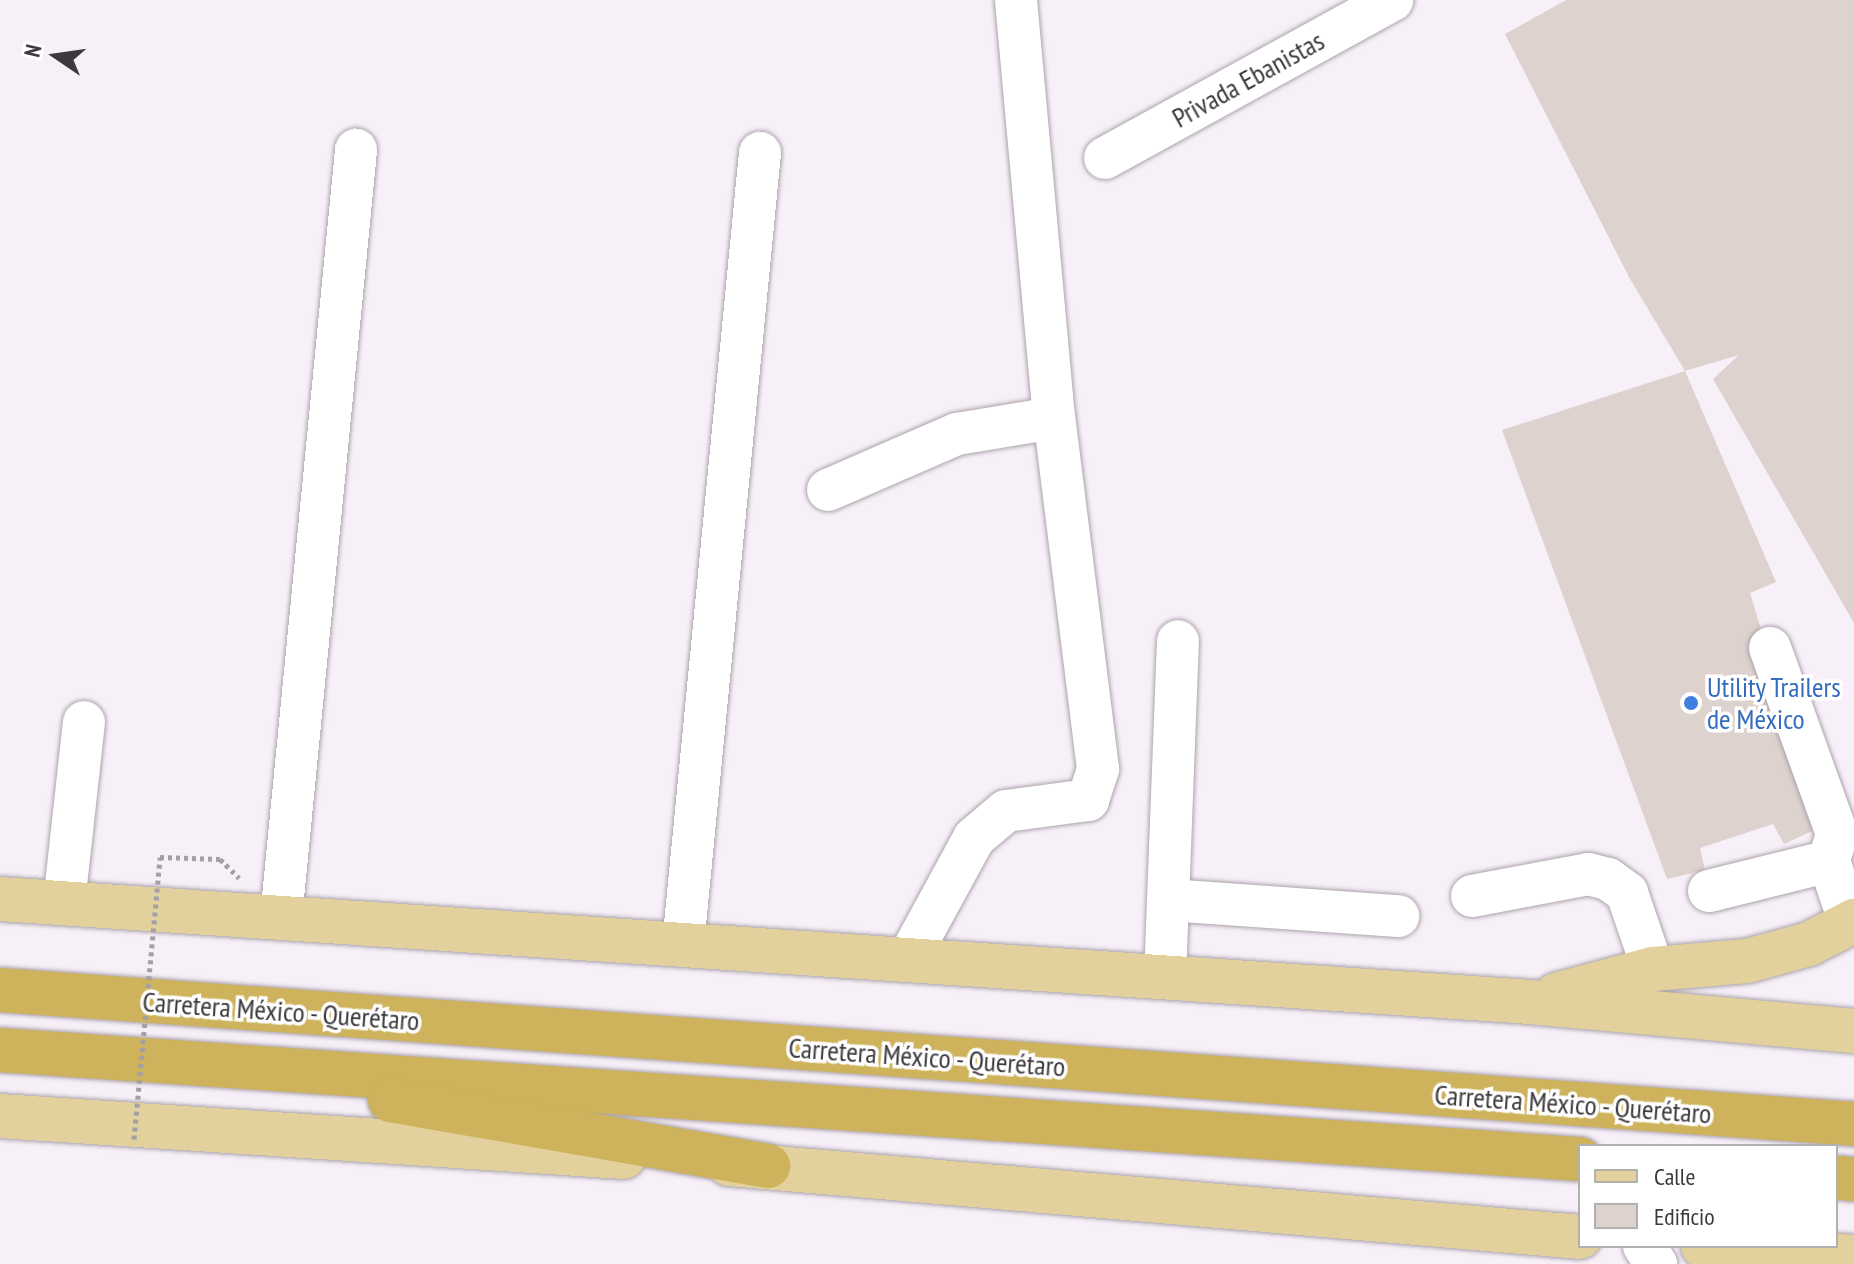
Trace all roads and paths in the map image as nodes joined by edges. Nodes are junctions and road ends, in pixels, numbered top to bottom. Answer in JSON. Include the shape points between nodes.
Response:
{"nodes":[{"id":1,"x":1016,"y":0,"type":"edge"},
{"id":2,"x":1392,"y":0,"type":"edge"},
{"id":3,"x":356,"y":150,"type":"dead end"},
{"id":4,"x":760,"y":153,"type":"dead end"},
{"id":5,"x":1105,"y":158,"type":"dead end"},
{"id":6,"x":1054,"y":418,"type":"junction"},
{"id":7,"x":828,"y":490,"type":"dead end"},
{"id":8,"x":1178,"y":641,"type":"dead end"},
{"id":9,"x":1770,"y":648,"type":"dead end"},
{"id":10,"x":84,"y":722,"type":"dead end"},
{"id":11,"x":220,"y":859,"type":"dead end"},
{"id":12,"x":1829,"y":861,"type":"junction"},
{"id":13,"x":1709,"y":891,"type":"dead end"},
{"id":14,"x":1472,"y":896,"type":"dead end"},
{"id":15,"x":0,"y":899,"type":"edge"},
{"id":16,"x":1168,"y":900,"type":"junction"},
{"id":17,"x":64,"y":903,"type":"junction"},
{"id":18,"x":1398,"y":916,"type":"dead end"},
{"id":19,"x":281,"y":918,"type":"junction"},
{"id":20,"x":1852,"y":922,"type":"edge"},
{"id":21,"x":683,"y":945,"type":"junction"},
{"id":22,"x":907,"y":961,"type":"junction"},
{"id":23,"x":1653,"y":969,"type":"junction"},
{"id":24,"x":1165,"y":978,"type":"junction"},
{"id":25,"x":0,"y":990,"type":"edge"},
{"id":26,"x":1529,"y":1002,"type":"junction"},
{"id":27,"x":1854,"y":1031,"type":"edge"},
{"id":28,"x":0,"y":1050,"type":"edge"},
{"id":29,"x":171,"y":1062,"type":"junction"},
{"id":30,"x":0,"y":1116,"type":"edge"},
{"id":31,"x":1854,"y":1124,"type":"edge"},
{"id":32,"x":134,"y":1139,"type":"dead end"},
{"id":33,"x":1578,"y":1159,"type":"edge"},
{"id":34,"x":768,"y":1166,"type":"junction"},
{"id":35,"x":1479,"y":1230,"type":"junction"},
{"id":36,"x":1578,"y":1237,"type":"edge"},
{"id":37,"x":1730,"y":1248,"type":"edge"},
{"id":38,"x":1854,"y":1257,"type":"edge"},
{"id":39,"x":1519,"y":1264,"type":"edge"}],
"edges":[{"from":1,"to":6,"type":"lane"},
{"from":2,"to":5,"type":"lane","name":"Privada Ebanistas"},
{"from":3,"to":19,"type":"lane"},
{"from":4,"to":21,"type":"lane"},
{"from":6,"to":7,"type":"lane","via":[[957,434]]},
{"from":6,"to":22,"type":"lane","via":[[1098,769],[1088,800],[1006,811],[974,838]]},
{"from":8,"to":16,"type":"lane"},
{"from":9,"to":12,"type":"lane","via":[[1837,834]]},
{"from":10,"to":17,"type":"lane"},
{"from":11,"to":32,"type":"path","bridge":true,"via":[[160,857]]},
{"from":12,"to":13,"type":"lane"},
{"from":12,"to":20,"type":"lane"},
{"from":14,"to":23,"type":"lane","via":[[1588,874],[1608,879],[1627,893]]},
{"from":15,"to":17,"type":"main road"},
{"from":16,"to":18,"type":"lane"},
{"from":16,"to":24,"type":"lane"},
{"from":17,"to":19,"type":"main road"},
{"from":19,"to":21,"type":"main road"},
{"from":20,"to":23,"type":"main road","via":[[1809,944],[1747,961]]},
{"from":21,"to":22,"type":"main road"},
{"from":22,"to":24,"type":"main road"},
{"from":23,"to":26,"type":"main road"},
{"from":24,"to":26,"type":"main road"},
{"from":25,"to":31,"type":"highway","name":"Carretera México - Querétaro"},
{"from":26,"to":27,"type":"main road"},
{"from":28,"to":29,"type":"highway","name":"Carretera México - Querétaro"},
{"from":29,"to":33,"type":"highway","name":"Carretera México - Querétaro"},
{"from":29,"to":34,"type":"highway"},
{"from":30,"to":34,"type":"main road"},
{"from":34,"to":35,"type":"main road"},
{"from":35,"to":36,"type":"main road"},
{"from":35,"to":39,"type":"main road"},
{"from":37,"to":38,"type":"main road"}]}
